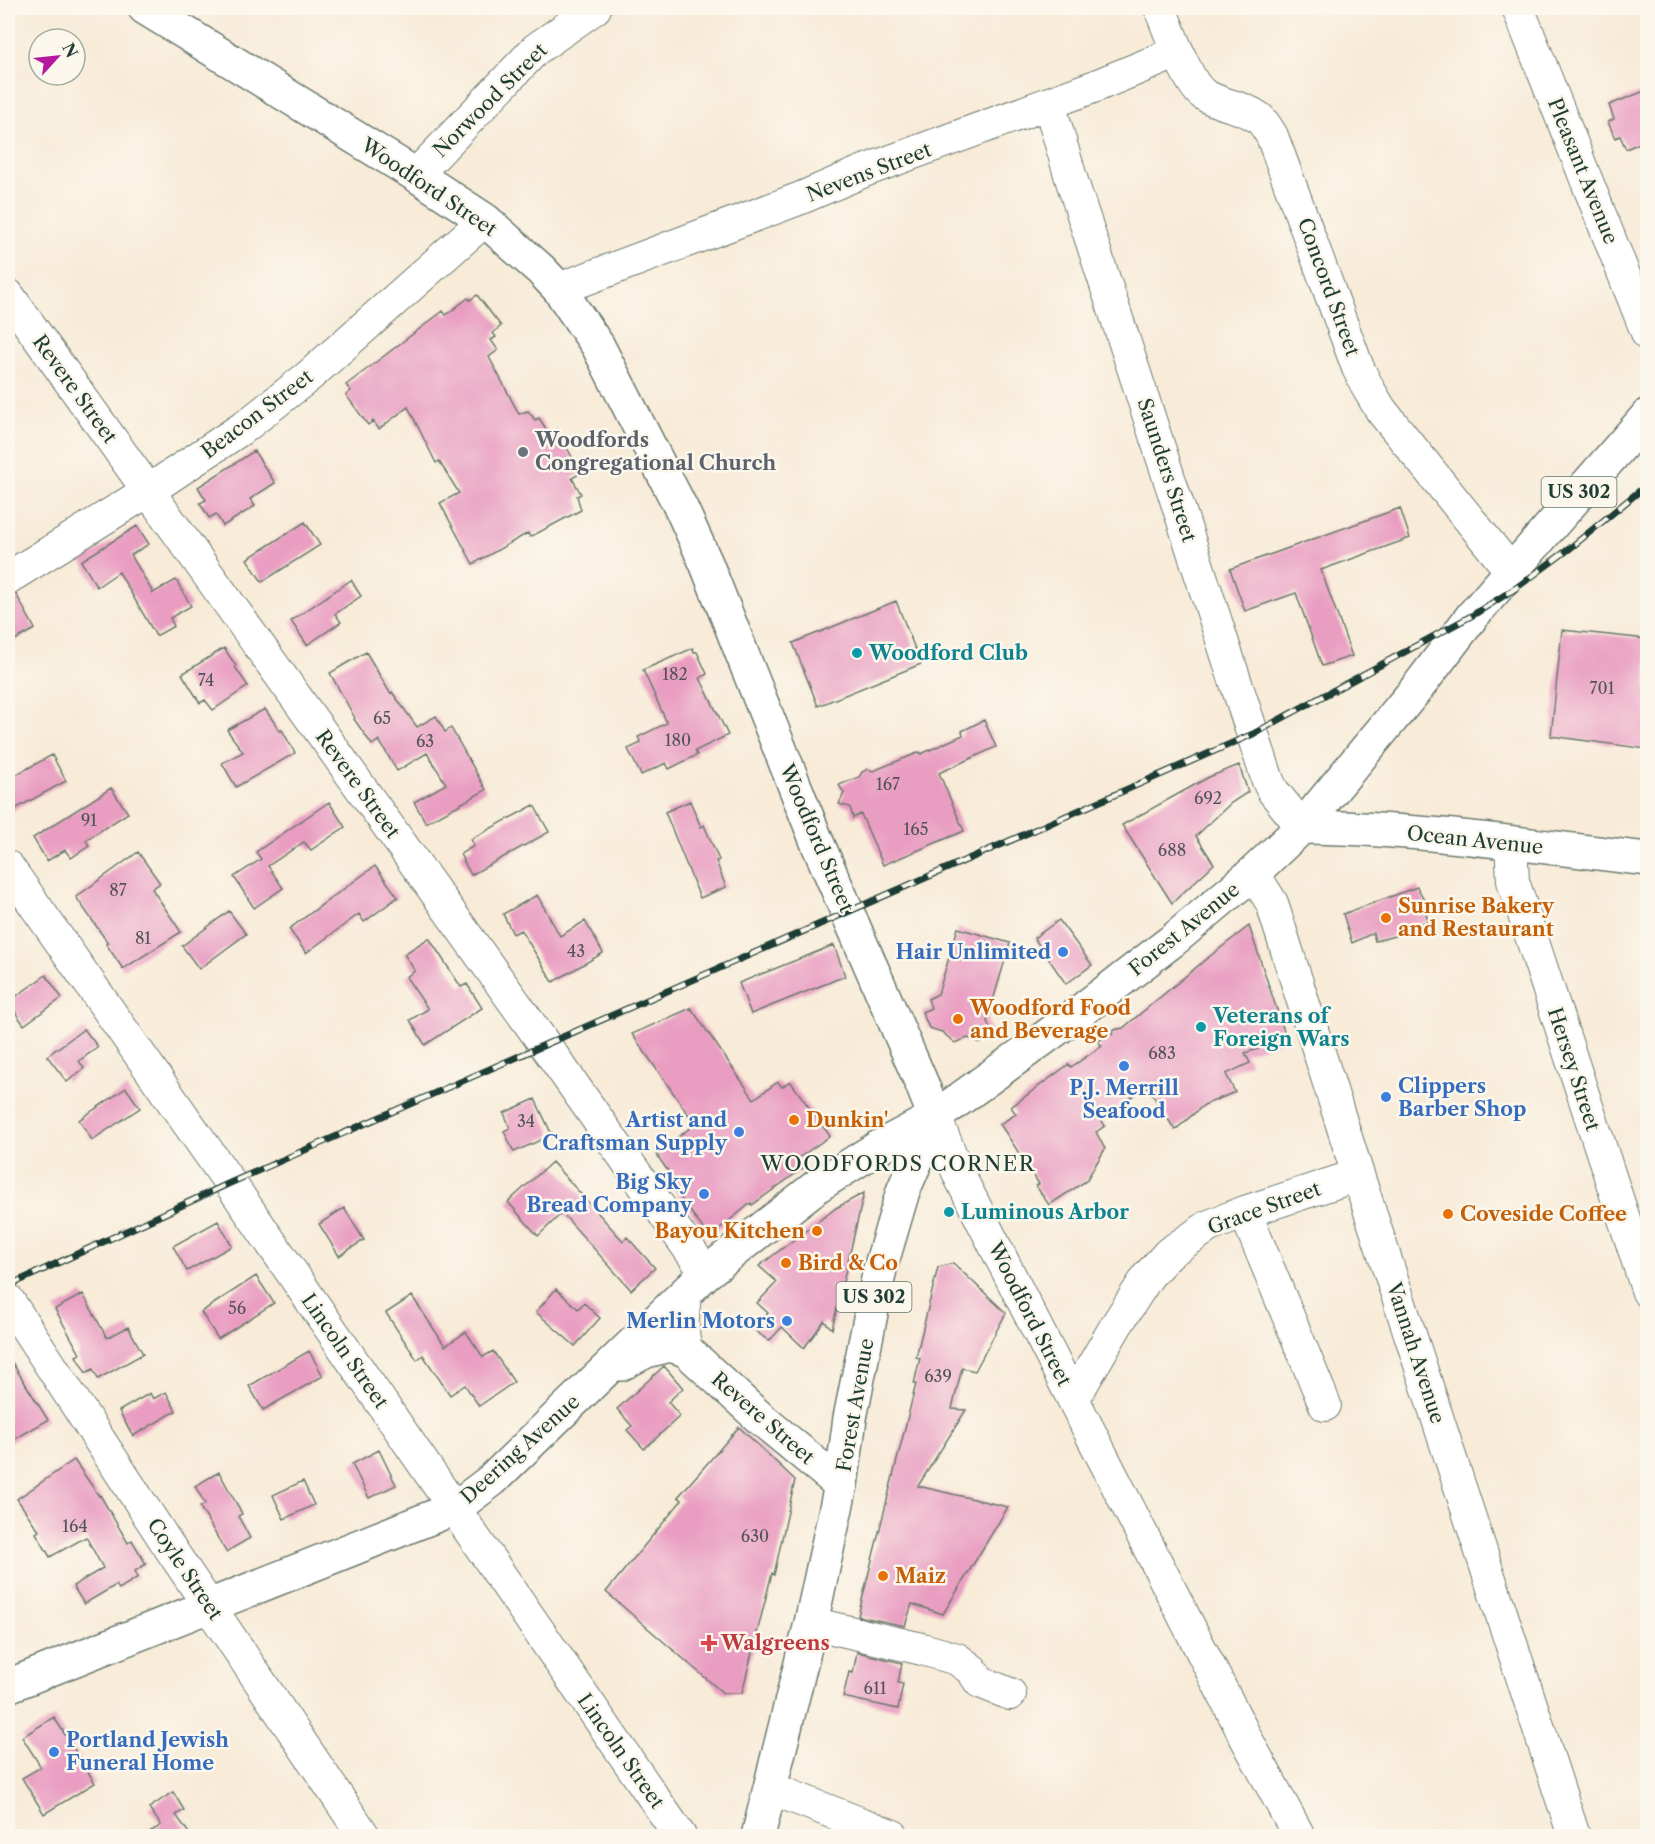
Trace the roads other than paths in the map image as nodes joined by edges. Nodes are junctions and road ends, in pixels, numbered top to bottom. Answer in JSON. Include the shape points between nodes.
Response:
{"nodes":[{"id":1,"x":145,"y":8,"type":"edge"},
{"id":2,"x":595,"y":8,"type":"edge"},
{"id":3,"x":1160,"y":8,"type":"edge"},
{"id":4,"x":1518,"y":8,"type":"edge"},
{"id":5,"x":1178,"y":52,"type":"junction"},
{"id":6,"x":1049,"y":104,"type":"junction"},
{"id":7,"x":416,"y":175,"type":"junction"},
{"id":8,"x":485,"y":220,"type":"junction"},
{"id":9,"x":559,"y":289,"type":"junction"},
{"id":10,"x":8,"y":296,"type":"edge"},
{"id":11,"x":1647,"y":335,"type":"edge"},
{"id":12,"x":1647,"y":415,"type":"edge"},
{"id":13,"x":148,"y":491,"type":"junction"},
{"id":14,"x":1511,"y":571,"type":"junction"},
{"id":15,"x":8,"y":578,"type":"edge"},
{"id":16,"x":1302,"y":827,"type":"junction"},
{"id":17,"x":1511,"y":843,"type":"junction"},
{"id":18,"x":1647,"y":859,"type":"edge"},
{"id":19,"x":8,"y":867,"type":"edge"},
{"id":20,"x":1253,"y":873,"type":"junction"},
{"id":21,"x":935,"y":1117,"type":"junction"},
{"id":22,"x":1358,"y":1175,"type":"junction"},
{"id":23,"x":1245,"y":1212,"type":"junction"},
{"id":24,"x":696,"y":1282,"type":"junction"},
{"id":25,"x":1647,"y":1292,"type":"edge"},
{"id":26,"x":8,"y":1300,"type":"edge"},
{"id":27,"x":686,"y":1350,"type":"junction"},
{"id":28,"x":606,"y":1371,"type":"junction"},
{"id":29,"x":1074,"y":1398,"type":"junction"},
{"id":30,"x":1325,"y":1405,"type":"dead end"},
{"id":31,"x":841,"y":1485,"type":"junction"},
{"id":32,"x":455,"y":1508,"type":"junction"},
{"id":33,"x":210,"y":1605,"type":"junction"},
{"id":34,"x":811,"y":1623,"type":"junction"},
{"id":35,"x":8,"y":1686,"type":"edge"},
{"id":36,"x":1010,"y":1694,"type":"dead end"},
{"id":37,"x":770,"y":1788,"type":"junction"},
{"id":38,"x":364,"y":1836,"type":"edge"},
{"id":39,"x":680,"y":1836,"type":"edge"},
{"id":40,"x":759,"y":1836,"type":"edge"},
{"id":41,"x":893,"y":1836,"type":"edge"},
{"id":42,"x":1299,"y":1836,"type":"edge"},
{"id":43,"x":1574,"y":1836,"type":"edge"}],
"edges":[{"from":1,"to":7,"type":"main road","name":"Woodford Street"},
{"from":2,"to":7,"type":"street","name":"Norwood Street","via":[[536,49]]},
{"from":3,"to":5,"type":"street","name":"Concord Street"},
{"from":4,"to":11,"type":"street","name":"Pleasant Avenue"},
{"from":5,"to":6,"type":"street","name":"Nevens Street"},
{"from":5,"to":14,"type":"street","name":"Concord Street","via":[[1202,93],[1261,119],[1272,136],[1369,390]]},
{"from":6,"to":9,"type":"street","name":"Nevens Street"},
{"from":6,"to":16,"type":"street","name":"Saunders Street","via":[[1268,781]]},
{"from":7,"to":8,"type":"main road","name":"Woodford Street"},
{"from":8,"to":9,"type":"main road","name":"Woodford Street"},
{"from":8,"to":13,"type":"street","name":"Beacon Street","via":[[287,394]]},
{"from":9,"to":21,"type":"main road","name":"Woodford Street","via":[[598,346],[702,552],[790,777]]},
{"from":10,"to":13,"type":"street","name":"Revere Street"},
{"from":12,"to":14,"type":"main road","name":"Forest Avenue","number":"US 302"},
{"from":13,"to":15,"type":"street","name":"Beacon Street"},
{"from":13,"to":24,"type":"street","name":"Revere Street"},
{"from":14,"to":16,"type":"main road","name":"Forest Avenue","number":"US 302"},
{"from":16,"to":17,"type":"main road","name":"Ocean Avenue","via":[[1442,834]]},
{"from":16,"to":20,"type":"main road","name":"Forest Avenue","number":"US 302"},
{"from":17,"to":18,"type":"main road","name":"Ocean Avenue"},
{"from":17,"to":25,"type":"street","name":"Hersey Street","via":[[1513,881]]},
{"from":19,"to":32,"type":"street","name":"Lincoln Street"},
{"from":20,"to":21,"type":"main road","name":"Forest Avenue","number":"US 302","via":[[1107,991]]},
{"from":20,"to":22,"type":"street","name":"Vannah Avenue","via":[[1272,903]]},
{"from":21,"to":24,"type":"main road","name":"Deering Avenue","via":[[817,1186]]},
{"from":21,"to":29,"type":"street","name":"Woodford Street","via":[[960,1177]]},
{"from":21,"to":31,"type":"main road","name":"Forest Avenue","number":"US 302","via":[[903,1191],[880,1269],[850,1418]]},
{"from":22,"to":23,"type":"street","name":"Grace Street"},
{"from":22,"to":43,"type":"street","name":"Vannah Avenue"},
{"from":23,"to":29,"type":"street","name":"Grace Street","via":[[1209,1226],[1169,1253],[1148,1276]]},
{"from":23,"to":30,"type":"street"},
{"from":24,"to":27,"type":"street","via":[[683,1308]]},
{"from":24,"to":28,"type":"main road","name":"Deering Avenue"},
{"from":26,"to":33,"type":"street","name":"Coyle Street"},
{"from":27,"to":28,"type":"main road","via":[[670,1345],[646,1351]]},
{"from":27,"to":31,"type":"main road","name":"Revere Street"},
{"from":28,"to":32,"type":"main road","name":"Deering Avenue","via":[[492,1480]]},
{"from":29,"to":42,"type":"street","name":"Woodford Street"},
{"from":31,"to":34,"type":"main road","name":"Forest Avenue","number":"US 302"},
{"from":32,"to":33,"type":"main road","name":"Deering Avenue"},
{"from":32,"to":39,"type":"street","name":"Lincoln Street"},
{"from":33,"to":35,"type":"main road","name":"Deering Avenue"},
{"from":33,"to":38,"type":"street","name":"Coyle Street"},
{"from":34,"to":36,"type":"street","via":[[957,1659],[980,1682]]},
{"from":34,"to":37,"type":"main road","name":"Forest Avenue","number":"US 302"},
{"from":37,"to":40,"type":"main road","name":"Forest Avenue","number":"US 302"},
{"from":37,"to":41,"type":"street"}]}
